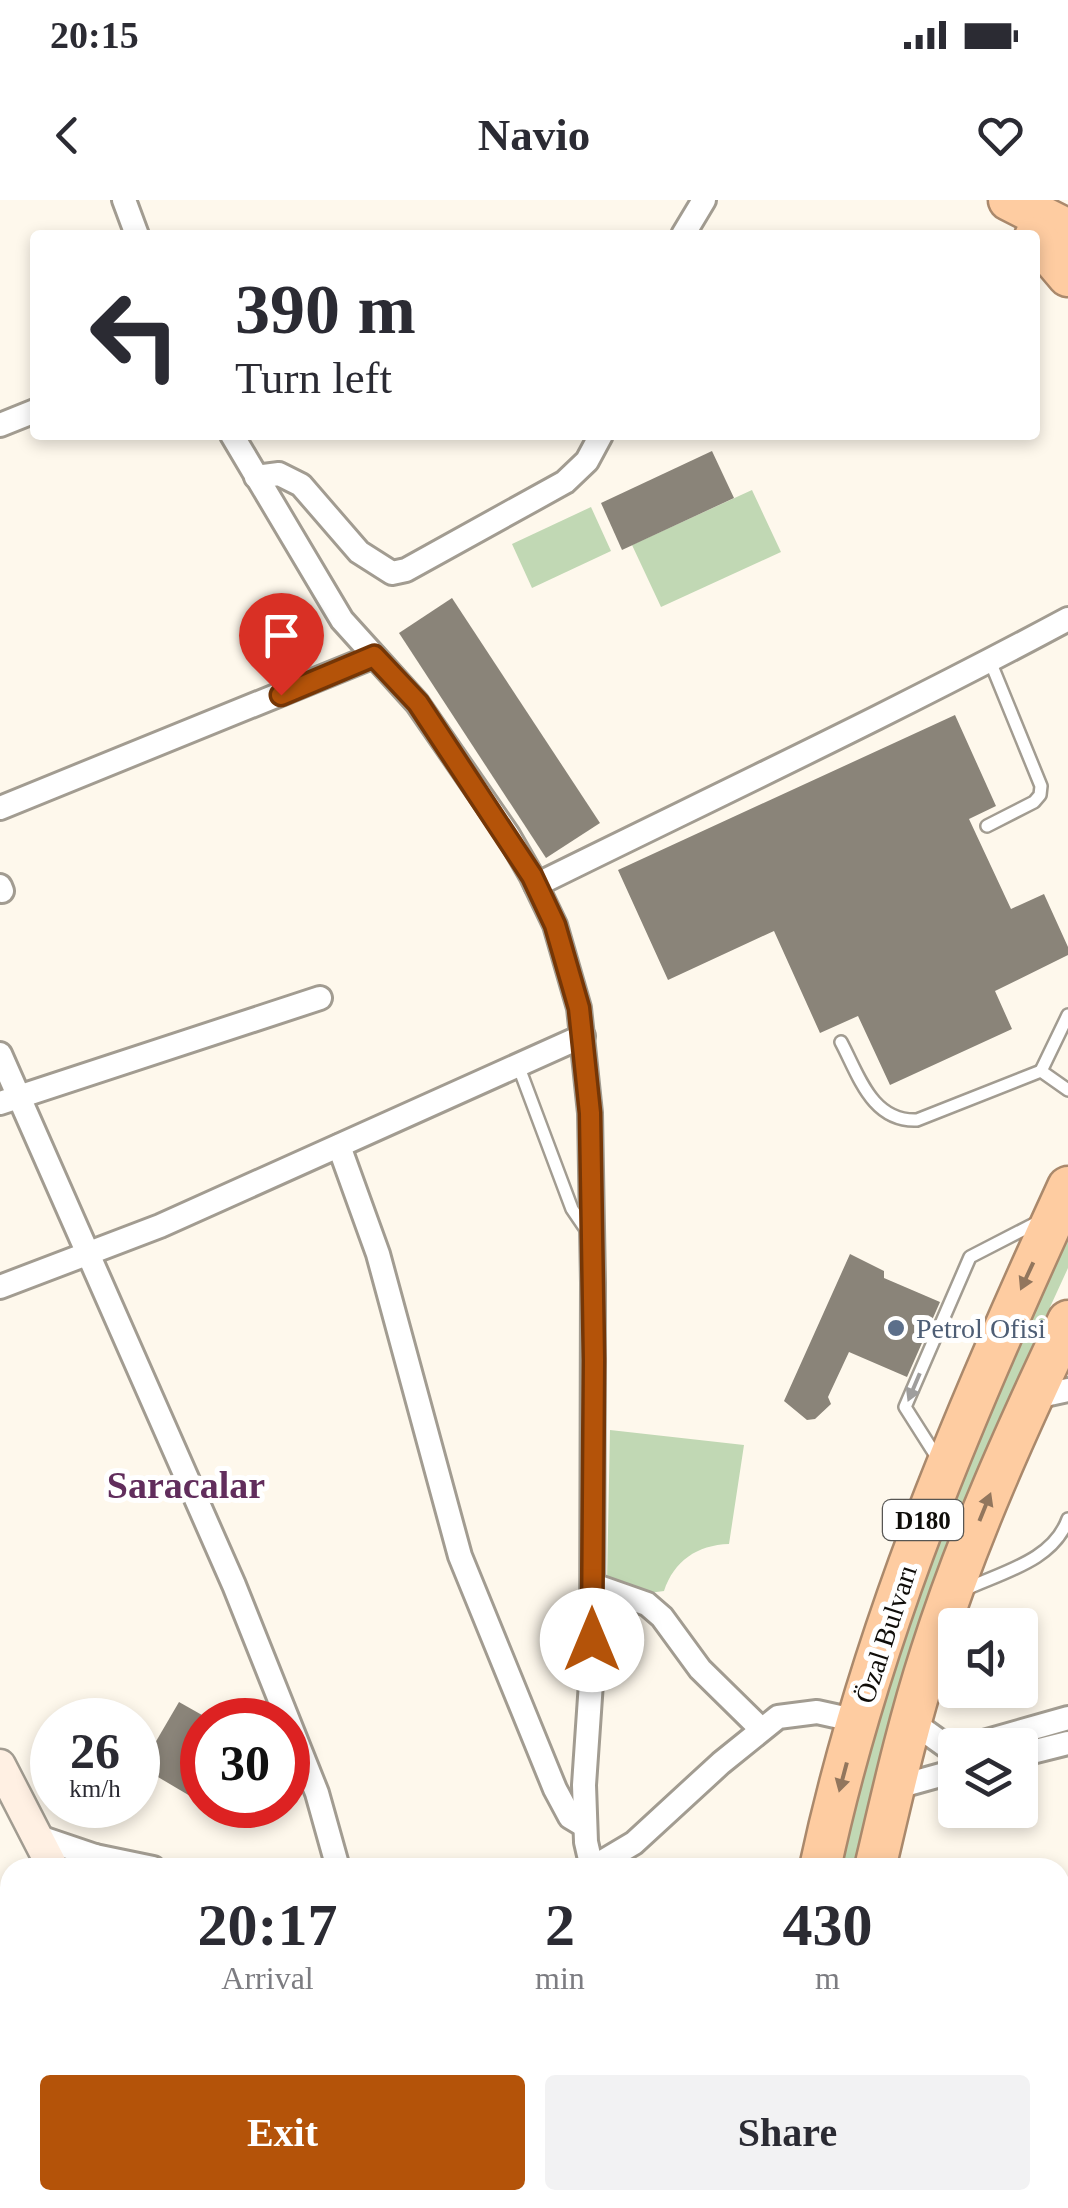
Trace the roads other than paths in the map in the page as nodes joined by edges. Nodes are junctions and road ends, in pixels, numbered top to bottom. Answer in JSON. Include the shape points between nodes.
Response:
{"nodes":[{"id":1,"x":124,"y":200,"type":"edge"},
{"id":2,"x":704,"y":200,"type":"edge"},
{"id":3,"x":1000,"y":200,"type":"edge"},
{"id":4,"x":1008,"y":200,"type":"edge"},
{"id":5,"x":134,"y":230,"type":"edge"},
{"id":6,"x":686,"y":230,"type":"edge"},
{"id":7,"x":1028,"y":230,"type":"edge"},
{"id":8,"x":1068,"y":230,"type":"edge"},
{"id":9,"x":1040,"y":243,"type":"edge"},
{"id":10,"x":1068,"y":276,"type":"edge"},
{"id":11,"x":30,"y":413,"type":"edge"},
{"id":12,"x":0,"y":425,"type":"edge"},
{"id":13,"x":235,"y":440,"type":"edge"},
{"id":14,"x":598,"y":440,"type":"edge"},
{"id":15,"x":256,"y":477,"type":"junction"},
{"id":16,"x":1068,"y":620,"type":"edge"},
{"id":17,"x":374,"y":656,"type":"junction"},
{"id":18,"x":990,"y":662,"type":"junction"},
{"id":19,"x":0,"y":808,"type":"edge"},
{"id":20,"x":987,"y":826,"type":"dead end"},
{"id":21,"x":536,"y":886,"type":"junction"},
{"id":22,"x":320,"y":998,"type":"dead end"},
{"id":23,"x":1068,"y":1015,"type":"edge"},
{"id":24,"x":583,"y":1036,"type":"junction"},
{"id":25,"x":841,"y":1042,"type":"dead end"},
{"id":26,"x":0,"y":1054,"type":"edge"},
{"id":27,"x":518,"y":1065,"type":"junction"},
{"id":28,"x":1041,"y":1071,"type":"junction"},
{"id":29,"x":1068,"y":1090,"type":"edge"},
{"id":30,"x":9,"y":1100,"type":"edge"},
{"id":31,"x":339,"y":1146,"type":"junction"},
{"id":32,"x":1062,"y":1201,"type":"edge"},
{"id":33,"x":592,"y":1238,"type":"junction"},
{"id":34,"x":88,"y":1255,"type":"junction"},
{"id":35,"x":0,"y":1287,"type":"edge"},
{"id":36,"x":1068,"y":1321,"type":"edge"},
{"id":37,"x":1050,"y":1394,"type":"edge"},
{"id":38,"x":943,"y":1467,"type":"junction"},
{"id":39,"x":1068,"y":1519,"type":"edge"},
{"id":40,"x":593,"y":1585,"type":"junction"},
{"id":41,"x":951,"y":1596,"type":"junction"},
{"id":42,"x":1068,"y":1718,"type":"edge"},
{"id":43,"x":858,"y":1721,"type":"junction"},
{"id":44,"x":911,"y":1721,"type":"junction"},
{"id":45,"x":1033,"y":1728,"type":"edge"},
{"id":46,"x":760,"y":1729,"type":"junction"},
{"id":47,"x":938,"y":1740,"type":"edge"},
{"id":48,"x":1068,"y":1743,"type":"edge"},
{"id":49,"x":1038,"y":1750,"type":"edge"},
{"id":50,"x":0,"y":1766,"type":"edge"},
{"id":51,"x":938,"y":1776,"type":"edge"},
{"id":52,"x":894,"y":1788,"type":"junction"},
{"id":53,"x":585,"y":1826,"type":"junction"},
{"id":54,"x":36,"y":1836,"type":"junction"},
{"id":55,"x":48,"y":1858,"type":"edge"},
{"id":56,"x":82,"y":1858,"type":"edge"},
{"id":57,"x":335,"y":1858,"type":"edge"},
{"id":58,"x":590,"y":1858,"type":"edge"},
{"id":59,"x":609,"y":1858,"type":"edge"},
{"id":60,"x":823,"y":1858,"type":"edge"},
{"id":61,"x":877,"y":1858,"type":"edge"}],
"edges":[{"from":1,"to":5,"type":"street"},
{"from":2,"to":6,"type":"street"},
{"from":3,"to":7,"type":"highway"},
{"from":4,"to":8,"type":"highway"},
{"from":9,"to":10,"type":"highway"},
{"from":11,"to":12,"type":"street"},
{"from":13,"to":15,"type":"street"},
{"from":14,"to":15,"type":"street","via":[[565,482],[392,573],[359,552],[301,485],[280,474]]},
{"from":15,"to":17,"type":"street","via":[[342,620]]},
{"from":16,"to":18,"type":"street"},
{"from":17,"to":19,"type":"street"},
{"from":17,"to":21,"type":"street","via":[[418,703]]},
{"from":18,"to":20,"type":"lane","via":[[1041,786],[1034,802]]},
{"from":18,"to":21,"type":"street"},
{"from":21,"to":24,"type":"street","via":[[555,925]]},
{"from":22,"to":30,"type":"street"},
{"from":23,"to":28,"type":"lane"},
{"from":24,"to":27,"type":"street"},
{"from":24,"to":33,"type":"street"},
{"from":25,"to":28,"type":"lane","via":[[878,1108],[902,1120]]},
{"from":26,"to":30,"type":"street"},
{"from":27,"to":31,"type":"street"},
{"from":27,"to":33,"type":"lane","via":[[572,1209]]},
{"from":28,"to":29,"type":"lane"},
{"from":30,"to":34,"type":"street"},
{"from":31,"to":34,"type":"street"},
{"from":31,"to":53,"type":"street","via":[[382,1269],[460,1556],[555,1789],[570,1817]]},
{"from":32,"to":38,"type":"highway","name":"Özal Bulvarı","number":"D180","one_way":true},
{"from":32,"to":38,"type":"lane","one_way":true,"via":[[970,1257],[905,1407]]},
{"from":33,"to":40,"type":"street"},
{"from":34,"to":35,"type":"street"},
{"from":34,"to":57,"type":"street","via":[[234,1585],[317,1793]]},
{"from":36,"to":37,"type":"highway","name":"Özal Bulvarı","number":"D180"},
{"from":41,"to":37,"type":"highway","name":"Özal Bulvarı","number":"D180","one_way":true},
{"from":38,"to":43,"type":"highway","name":"Özal Bulvarı","number":"D180"},
{"from":39,"to":41,"type":"lane","via":[[1062,1537],[1045,1552]]},
{"from":40,"to":46,"type":"street","via":[[646,1604],[662,1617],[700,1669]]},
{"from":40,"to":53,"type":"street"},
{"from":41,"to":44,"type":"highway","name":"Özal Bulvarı","number":"D180"},
{"from":42,"to":45,"type":"street"},
{"from":43,"to":46,"type":"street","via":[[799,1712]]},
{"from":43,"to":60,"type":"highway","name":"Özal Bulvarı","number":"D180","one_way":true},
{"from":44,"to":47,"type":"street"},
{"from":44,"to":52,"type":"highway","name":"Özal Bulvarı","number":"D180"},
{"from":46,"to":59,"type":"street"},
{"from":48,"to":49,"type":"street"},
{"from":50,"to":54,"type":"street"},
{"from":51,"to":52,"type":"street"},
{"from":52,"to":61,"type":"highway","name":"Özal Bulvarı","number":"D180"},
{"from":53,"to":58,"type":"street"},
{"from":54,"to":55,"type":"street"},
{"from":54,"to":56,"type":"street"}]}
